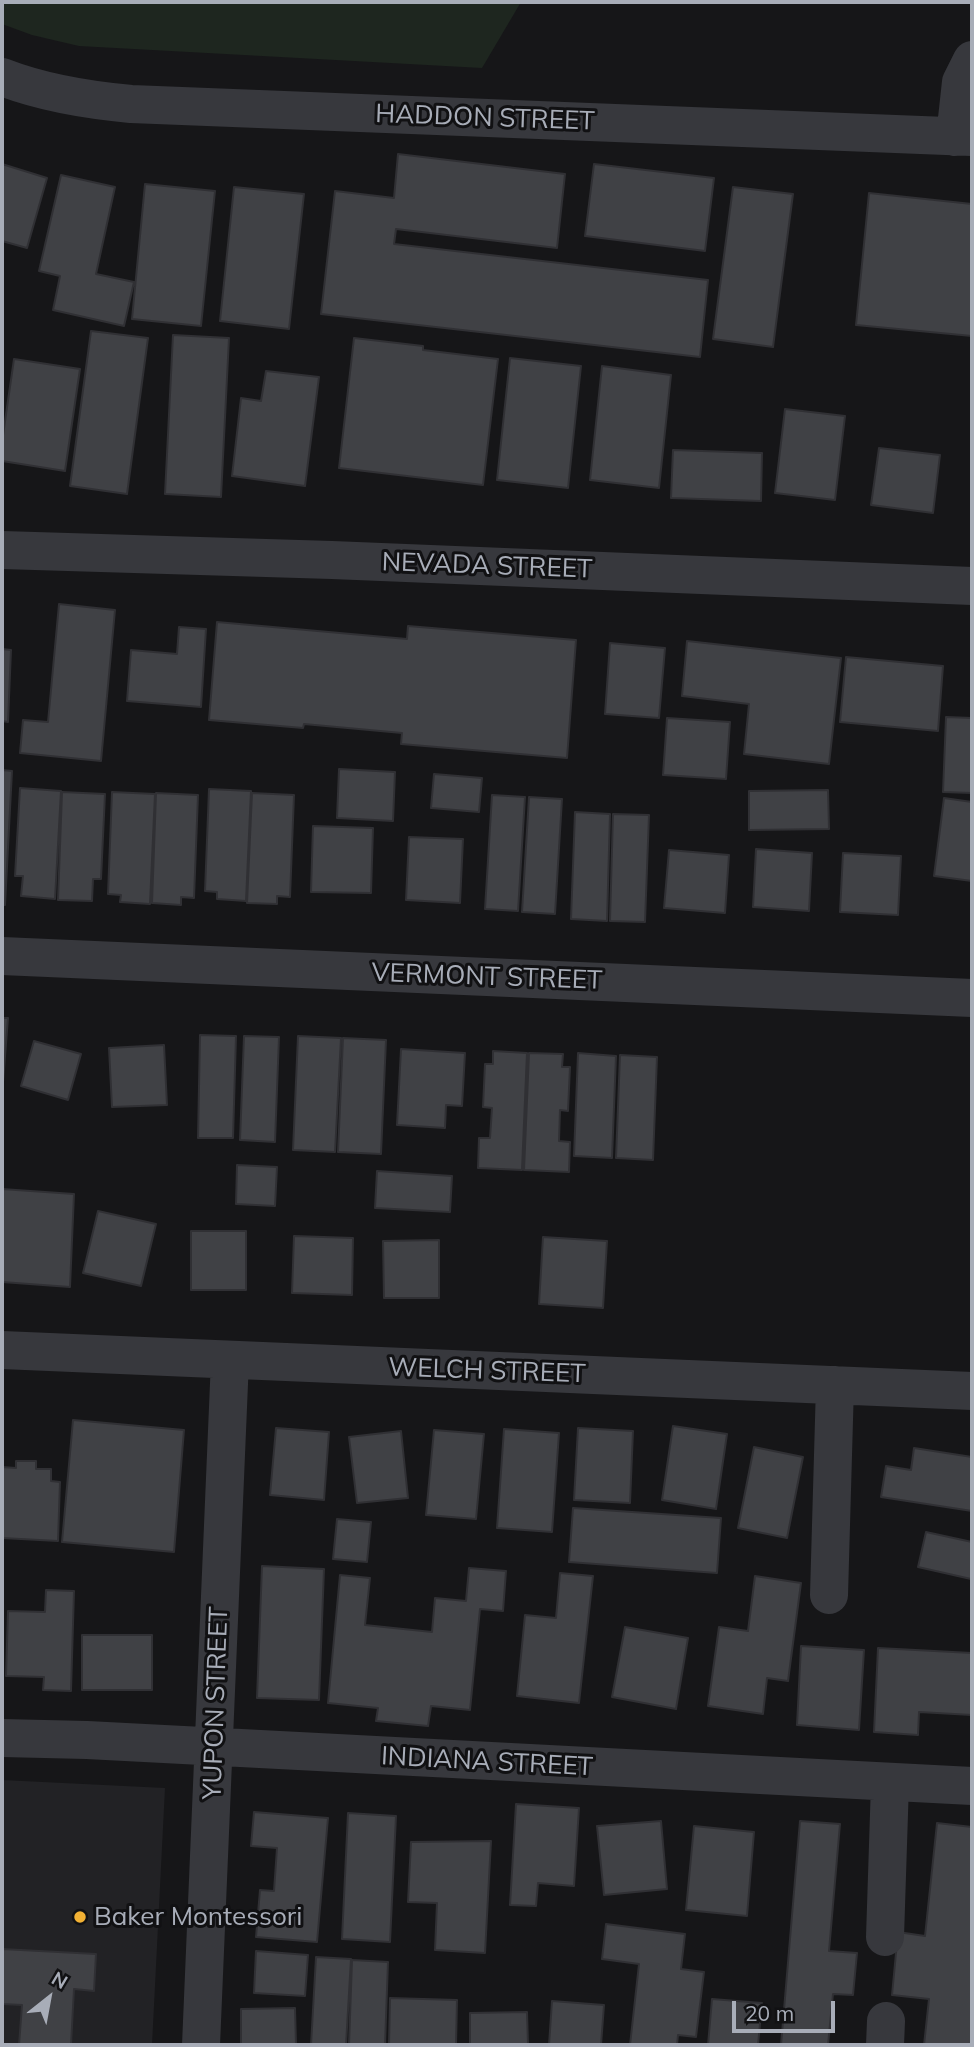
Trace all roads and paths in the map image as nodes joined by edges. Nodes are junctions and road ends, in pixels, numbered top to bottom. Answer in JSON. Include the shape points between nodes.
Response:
{"nodes":[{"id":1,"x":972,"y":60,"type":"edge"},
{"id":2,"x":2,"y":77,"type":"edge"},
{"id":3,"x":964,"y":137,"type":"edge"},
{"id":4,"x":2,"y":550,"type":"edge"},
{"id":5,"x":972,"y":586,"type":"edge"},
{"id":6,"x":2,"y":956,"type":"edge"},
{"id":7,"x":972,"y":998,"type":"edge"},
{"id":8,"x":2,"y":1350,"type":"edge"},
{"id":9,"x":230,"y":1360,"type":"junction"},
{"id":10,"x":835,"y":1385,"type":"junction"},
{"id":11,"x":972,"y":1391,"type":"edge"},
{"id":12,"x":829,"y":1595,"type":"dead end"},
{"id":13,"x":2,"y":1738,"type":"edge"},
{"id":14,"x":214,"y":1748,"type":"junction"},
{"id":15,"x":890,"y":1783,"type":"junction"},
{"id":16,"x":972,"y":1786,"type":"edge"},
{"id":17,"x":885,"y":1937,"type":"dead end"},
{"id":18,"x":201,"y":2045,"type":"edge"}],
"edges":[{"from":1,"to":3,"type":"street","via":[[961,82]]},
{"from":2,"to":3,"type":"street","name":"HADDON STREET","via":[[90,100],[131,104]]},
{"from":4,"to":5,"type":"street","name":"NEVADA STREET"},
{"from":6,"to":7,"type":"street","name":"VERMONT STREET"},
{"from":8,"to":9,"type":"street","name":"WELCH STREET"},
{"from":9,"to":10,"type":"street","name":"WELCH STREET"},
{"from":9,"to":14,"type":"street","name":"YUPON STREET"},
{"from":10,"to":11,"type":"street","name":"WELCH STREET"},
{"from":10,"to":12,"type":"street"},
{"from":13,"to":14,"type":"street","name":"INDIANA STREET"},
{"from":14,"to":15,"type":"street","name":"INDIANA STREET"},
{"from":14,"to":18,"type":"street","name":"YUPON STREET"},
{"from":15,"to":16,"type":"street","name":"INDIANA STREET"},
{"from":15,"to":17,"type":"street"}]}
